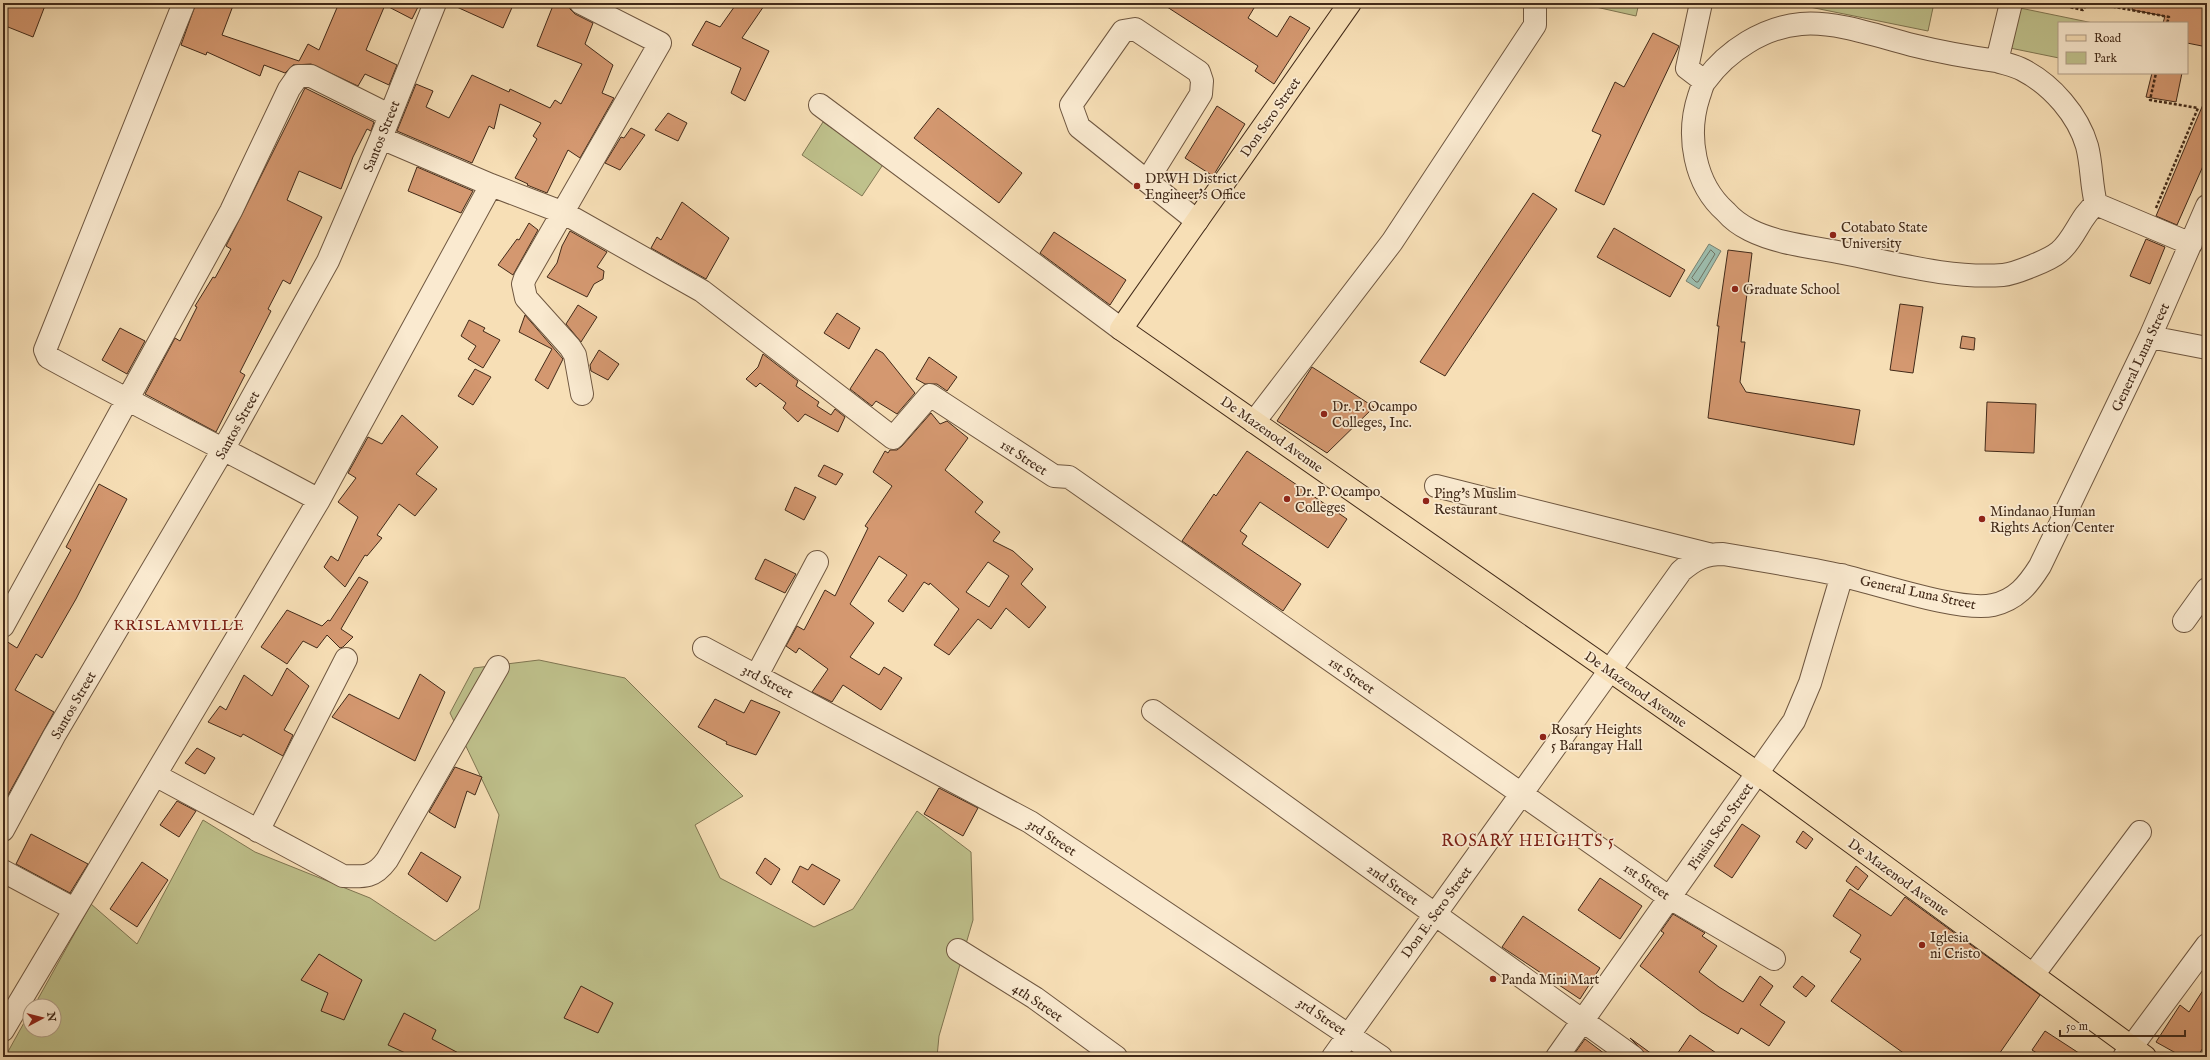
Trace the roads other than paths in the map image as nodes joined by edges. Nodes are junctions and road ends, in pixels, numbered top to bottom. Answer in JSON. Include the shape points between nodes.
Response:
{"nodes":[{"id":1,"x":184,"y":3,"type":"edge"},
{"id":2,"x":435,"y":3,"type":"edge"},
{"id":3,"x":581,"y":3,"type":"edge"},
{"id":4,"x":1350,"y":3,"type":"edge"},
{"id":5,"x":1535,"y":3,"type":"edge"},
{"id":6,"x":1701,"y":3,"type":"edge"},
{"id":7,"x":2011,"y":3,"type":"edge"},
{"id":8,"x":1997,"y":61,"type":"junction"},
{"id":9,"x":1704,"y":81,"type":"junction"},
{"id":10,"x":820,"y":105,"type":"dead end"},
{"id":11,"x":389,"y":115,"type":"junction"},
{"id":12,"x":381,"y":138,"type":"junction"},
{"id":13,"x":1147,"y":181,"type":"junction"},
{"id":14,"x":491,"y":185,"type":"junction"},
{"id":15,"x":2096,"y":204,"type":"junction"},
{"id":16,"x":2207,"y":206,"type":"edge"},
{"id":17,"x":564,"y":213,"type":"junction"},
{"id":18,"x":1197,"y":221,"type":"junction"},
{"id":19,"x":2191,"y":244,"type":"junction"},
{"id":20,"x":1121,"y":329,"type":"junction"},
{"id":21,"x":2150,"y":337,"type":"junction"},
{"id":22,"x":2207,"y":348,"type":"edge"},
{"id":23,"x":582,"y":394,"type":"dead end"},
{"id":24,"x":127,"y":401,"type":"junction"},
{"id":25,"x":1254,"y":422,"type":"junction"},
{"id":26,"x":224,"y":448,"type":"junction"},
{"id":27,"x":1436,"y":486,"type":"dead end"},
{"id":28,"x":319,"y":500,"type":"junction"},
{"id":29,"x":1708,"y":554,"type":"junction"},
{"id":30,"x":817,"y":562,"type":"dead end"},
{"id":31,"x":1842,"y":575,"type":"junction"},
{"id":32,"x":2207,"y":589,"type":"edge"},
{"id":33,"x":2184,"y":621,"type":"dead end"},
{"id":34,"x":3,"y":626,"type":"edge"},
{"id":35,"x":704,"y":648,"type":"dead end"},
{"id":36,"x":346,"y":659,"type":"dead end"},
{"id":37,"x":498,"y":667,"type":"dead end"},
{"id":38,"x":1610,"y":671,"type":"junction"},
{"id":39,"x":757,"y":675,"type":"junction"},
{"id":40,"x":1152,"y":711,"type":"dead end"},
{"id":41,"x":1757,"y":773,"type":"junction"},
{"id":42,"x":155,"y":774,"type":"junction"},
{"id":43,"x":1521,"y":794,"type":"junction"},
{"id":44,"x":3,"y":830,"type":"edge"},
{"id":45,"x":258,"y":831,"type":"junction"},
{"id":46,"x":2140,"y":832,"type":"dead end"},
{"id":47,"x":3,"y":871,"type":"edge"},
{"id":48,"x":1670,"y":898,"type":"junction"},
{"id":49,"x":74,"y":909,"type":"junction"},
{"id":50,"x":1435,"y":914,"type":"junction"},
{"id":51,"x":2207,"y":945,"type":"edge"},
{"id":52,"x":958,"y":950,"type":"dead end"},
{"id":53,"x":1774,"y":959,"type":"dead end"},
{"id":54,"x":2033,"y":976,"type":"junction"},
{"id":55,"x":1583,"y":1022,"type":"junction"},
{"id":56,"x":3,"y":1030,"type":"edge"},
{"id":57,"x":1349,"y":1034,"type":"junction"},
{"id":58,"x":2134,"y":1054,"type":"edge"},
{"id":59,"x":1116,"y":1057,"type":"edge"},
{"id":60,"x":1333,"y":1057,"type":"edge"},
{"id":61,"x":1381,"y":1057,"type":"edge"},
{"id":62,"x":1557,"y":1057,"type":"edge"},
{"id":63,"x":1633,"y":1057,"type":"edge"}],
"edges":[{"from":1,"to":24,"type":"street","via":[[45,350],[48,357]]},
{"from":2,"to":11,"type":"street","name":"Santos Street"},
{"from":3,"to":17,"type":"street","via":[[660,43]]},
{"from":4,"to":18,"type":"main road","name":"Don Sero Street"},
{"from":5,"to":25,"type":"street","via":[[1534,25],[1392,242]]},
{"from":6,"to":9,"type":"street","via":[[1687,68]]},
{"from":7,"to":8,"type":"street"},
{"from":8,"to":9,"type":"street","via":[[1952,54],[1851,30],[1801,24],[1775,29],[1749,41],[1726,58]]},
{"from":8,"to":15,"type":"street","via":[[2024,70],[2054,92],[2079,124],[2087,146]]},
{"from":9,"to":15,"type":"street","via":[[1694,112],[1693,142],[1700,174],[1710,194],[1725,212],[1750,230],[1778,240],[1923,268],[1980,276],[2006,274],[2058,253]]},
{"from":10,"to":20,"type":"street"},
{"from":11,"to":12,"type":"street","name":"Santos Street"},
{"from":11,"to":24,"type":"street","via":[[311,76],[298,76],[289,89],[231,211]]},
{"from":12,"to":14,"type":"street"},
{"from":12,"to":26,"type":"street","name":"Santos Street","via":[[328,261]]},
{"from":13,"to":13,"type":"street","via":[[1201,94],[1202,81],[1199,72],[1134,29],[1128,28],[1123,31],[1072,105],[1079,127]]},
{"from":13,"to":18,"type":"street"},
{"from":14,"to":17,"type":"street"},
{"from":14,"to":28,"type":"street"},
{"from":15,"to":19,"type":"street"},
{"from":16,"to":19,"type":"street","name":"General Luna Street"},
{"from":17,"to":23,"type":"street","via":[[525,278],[524,291],[526,298],[575,355]]},
{"from":17,"to":43,"type":"street","name":"1st Street","via":[[702,291],[892,438],[930,395],[1054,476],[1069,477]]},
{"from":18,"to":20,"type":"main road","name":"Don Sero Street"},
{"from":19,"to":21,"type":"street","name":"General Luna Street"},
{"from":20,"to":25,"type":"main road","name":"De Mazenod Avenue"},
{"from":21,"to":22,"type":"street"},
{"from":21,"to":31,"type":"street","name":"General Luna Street","via":[[2040,566],[2017,595],[1992,606],[1975,606],[1944,601]]},
{"from":24,"to":26,"type":"street"},
{"from":24,"to":34,"type":"street"},
{"from":25,"to":38,"type":"main road","name":"De Mazenod Avenue"},
{"from":26,"to":28,"type":"street"},
{"from":26,"to":44,"type":"street","name":"Santos Street","via":[[54,736]]},
{"from":27,"to":29,"type":"street"},
{"from":28,"to":42,"type":"street"},
{"from":29,"to":31,"type":"street","name":"General Luna Street","via":[[1724,554]]},
{"from":29,"to":38,"type":"street","name":"General Luna Street","via":[[1695,559],[1681,571]]},
{"from":30,"to":39,"type":"street"},
{"from":31,"to":41,"type":"street","name":"Pinsin Sero Street","via":[[1805,695],[1794,721]]},
{"from":32,"to":33,"type":"street"},
{"from":35,"to":39,"type":"street","name":"3rd Street"},
{"from":36,"to":45,"type":"street"},
{"from":37,"to":45,"type":"street","via":[[378,871],[362,876],[343,876]]},
{"from":38,"to":41,"type":"main road","name":"De Mazenod Avenue"},
{"from":38,"to":43,"type":"street","name":"Don E. Sero Street"},
{"from":39,"to":57,"type":"street","name":"3rd Street","via":[[1030,822]]},
{"from":40,"to":50,"type":"street","name":"2nd Street"},
{"from":41,"to":48,"type":"street","name":"Pinsin Sero Street"},
{"from":41,"to":54,"type":"main road","name":"De Mazenod Avenue"},
{"from":42,"to":45,"type":"street"},
{"from":42,"to":49,"type":"street"},
{"from":43,"to":48,"type":"street","name":"1st Street"},
{"from":43,"to":50,"type":"street","name":"Don E. Sero Street"},
{"from":46,"to":54,"type":"street"},
{"from":47,"to":49,"type":"street"},
{"from":48,"to":53,"type":"street","name":"1st Street"},
{"from":48,"to":55,"type":"street","name":"Pinsin Sero Street"},
{"from":49,"to":56,"type":"street"},
{"from":50,"to":55,"type":"street","name":"2nd Street"},
{"from":50,"to":57,"type":"street","name":"Don E. Sero Street"},
{"from":51,"to":58,"type":"street"},
{"from":52,"to":59,"type":"street","name":"4th Street","via":[[1035,998]]},
{"from":54,"to":58,"type":"main road","name":"De Mazenod Avenue"},
{"from":55,"to":62,"type":"street","name":"Pinsin Sero Street"},
{"from":55,"to":63,"type":"street","name":"2nd Street"},
{"from":57,"to":60,"type":"street","name":"Don E. Sero Street"},
{"from":57,"to":61,"type":"street","name":"3rd Street"}]}
